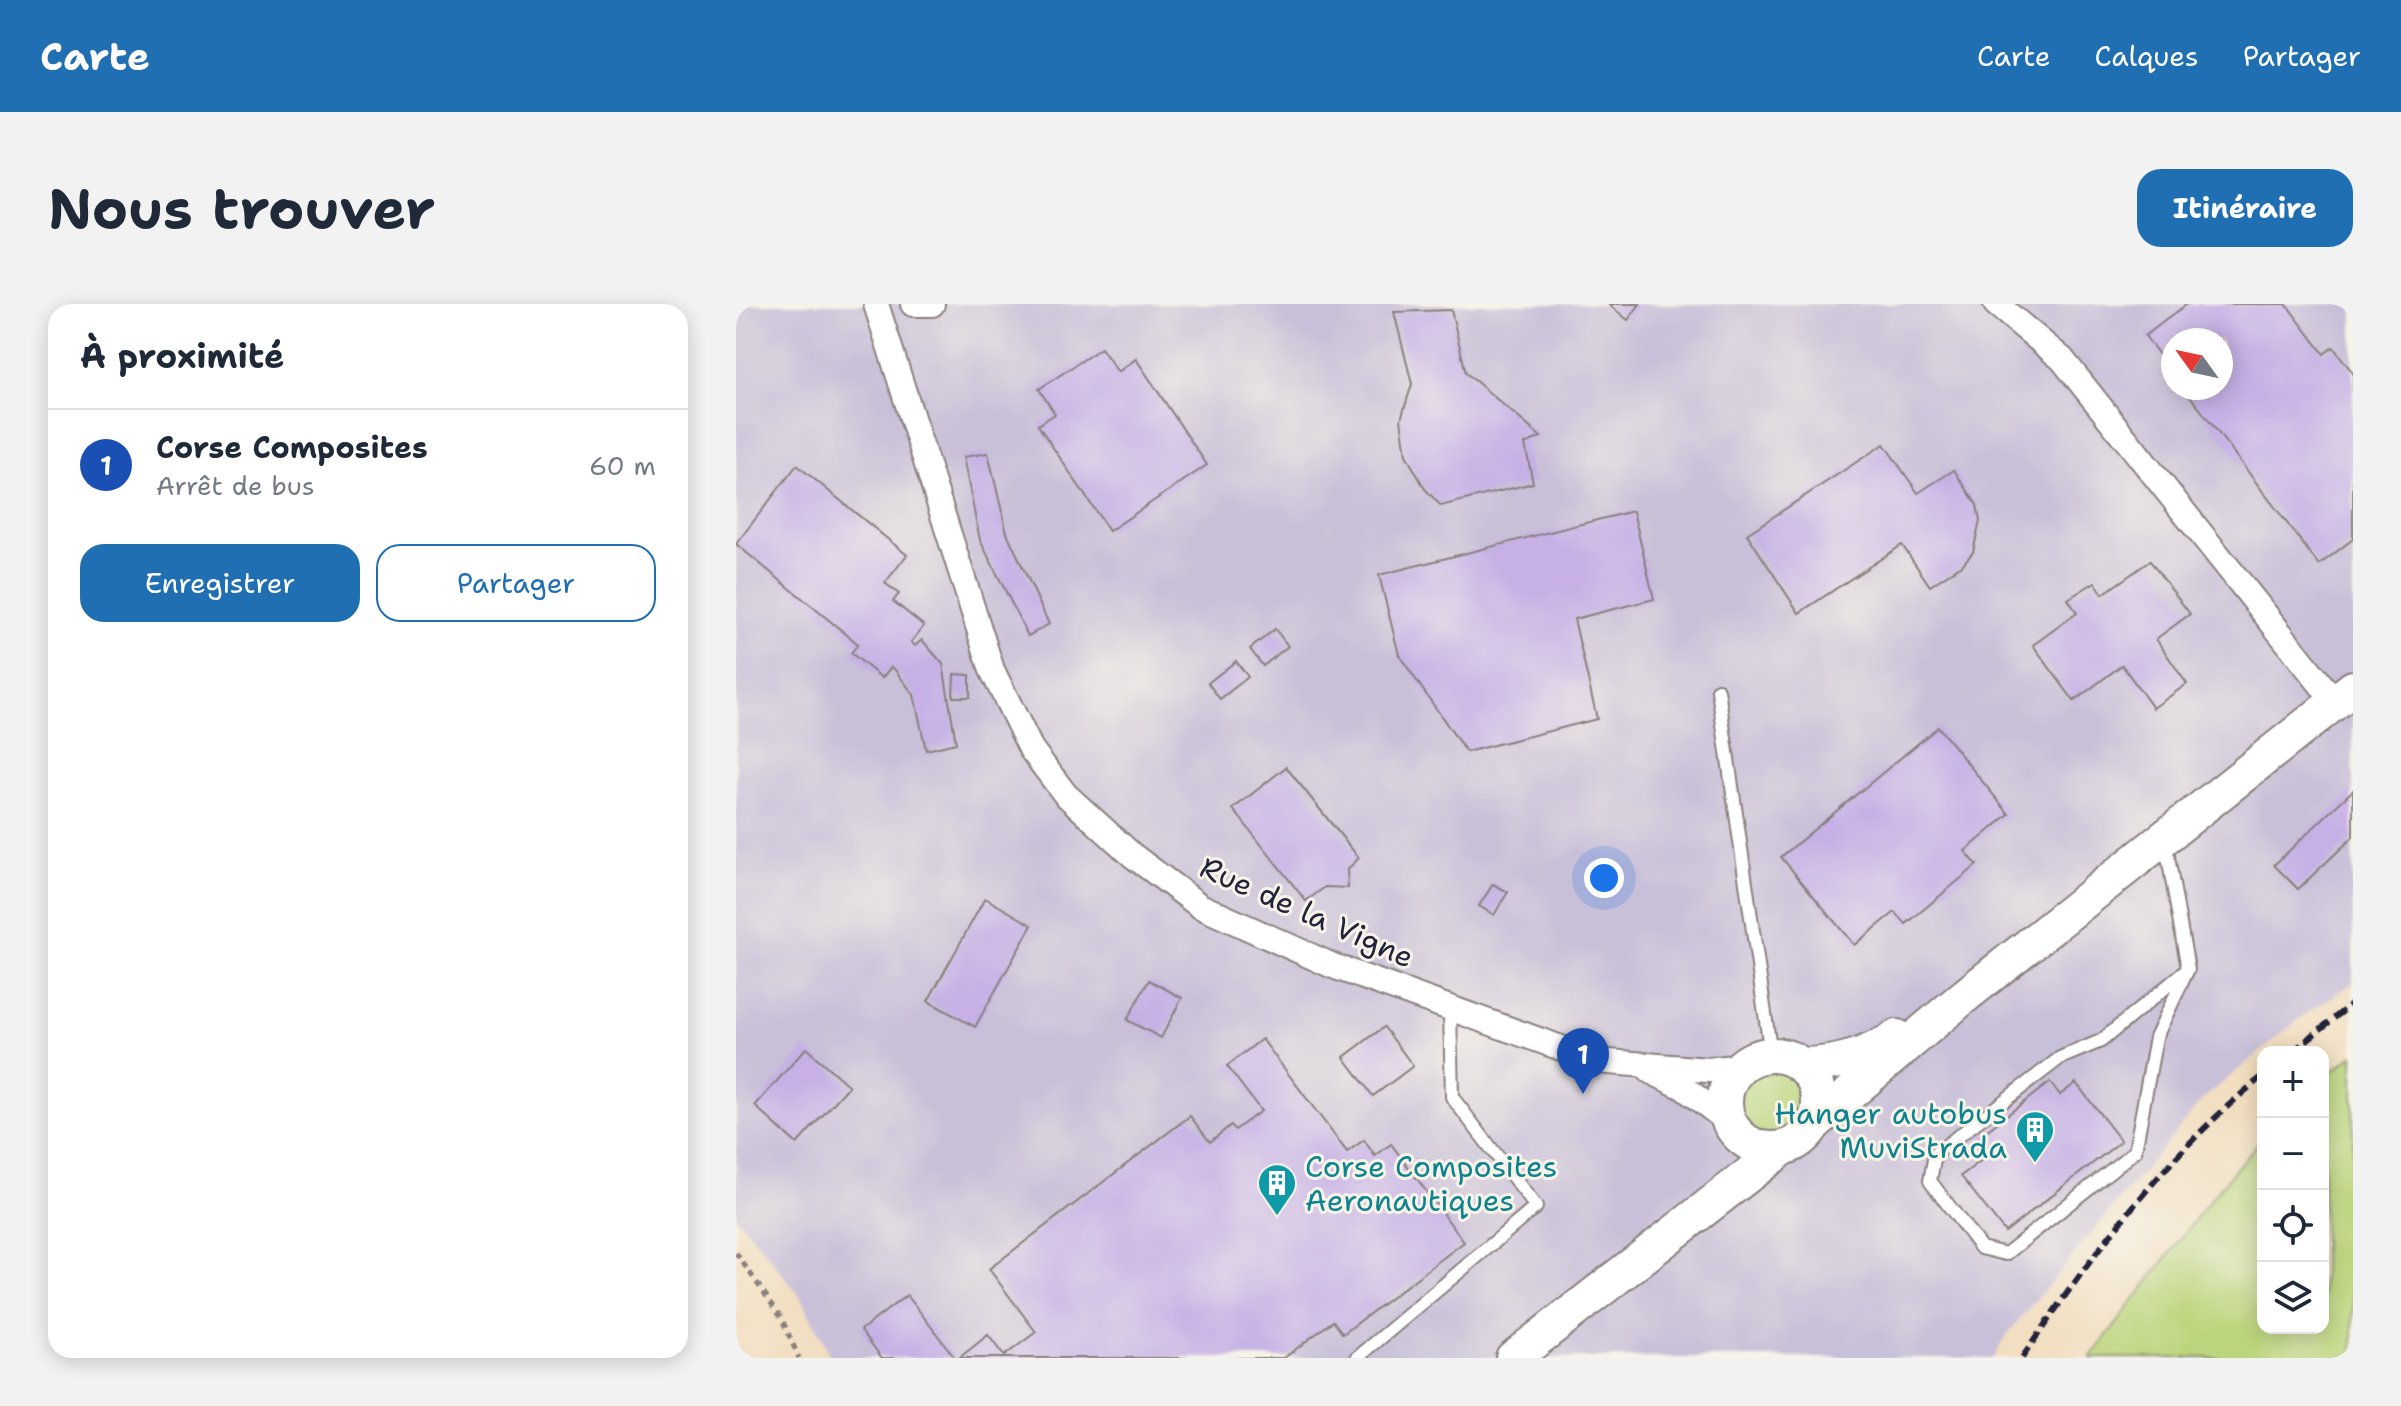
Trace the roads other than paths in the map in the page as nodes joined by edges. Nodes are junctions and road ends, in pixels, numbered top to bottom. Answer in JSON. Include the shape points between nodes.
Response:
{"nodes":[{"id":1,"x":876,"y":304,"type":"edge"},
{"id":2,"x":913,"y":304,"type":"edge"},
{"id":3,"x":932,"y":304,"type":"edge"},
{"id":4,"x":1996,"y":304,"type":"edge"},
{"id":5,"x":1718,"y":690,"type":"dead end"},
{"id":6,"x":2344,"y":695,"type":"edge"},
{"id":7,"x":2165,"y":837,"type":"junction"},
{"id":8,"x":2188,"y":969,"type":"junction"},
{"id":9,"x":1966,"y":995,"type":"junction"},
{"id":10,"x":1450,"y":1009,"type":"junction"},
{"id":11,"x":1771,"y":1062,"type":"junction"},
{"id":12,"x":1641,"y":1067,"type":"junction"},
{"id":13,"x":1729,"y":1122,"type":"junction"},
{"id":14,"x":1815,"y":1123,"type":"junction"},
{"id":15,"x":1783,"y":1148,"type":"junction"},
{"id":16,"x":1696,"y":1215,"type":"junction"},
{"id":17,"x":1357,"y":1358,"type":"edge"},
{"id":18,"x":1513,"y":1358,"type":"edge"}],
"edges":[{"from":1,"to":10,"type":"street","name":"Rue de la Vigne","via":[[992,670],[1031,749],[1065,794],[1132,855],[1200,906],[1333,966]]},
{"from":2,"to":3,"type":"street"},
{"from":4,"to":6,"type":"street","via":[[2062,359]]},
{"from":5,"to":11,"type":"lane"},
{"from":6,"to":7,"type":"main road"},
{"from":7,"to":8,"type":"lane"},
{"from":7,"to":9,"type":"main road"},
{"from":8,"to":8,"type":"lane","via":[[2101,1041],[2060,1058],[1935,1154],[1930,1181],[1981,1248],[2006,1254],[2135,1151],[2156,1037]]},
{"from":9,"to":11,"type":"main road","via":[[1874,1051],[1831,1065]]},
{"from":9,"to":14,"type":"main road"},
{"from":10,"to":12,"type":"street","name":"Rue de la Vigne","via":[[1597,1061]]},
{"from":10,"to":17,"type":"lane","via":[[1452,1097],[1536,1207]]},
{"from":11,"to":12,"type":"street","name":"Rue de la Vigne","via":[[1708,1070]]},
{"from":11,"to":13,"type":"main road","via":[[1732,1077],[1725,1097]]},
{"from":11,"to":14,"type":"main road","via":[[1818,1089]]},
{"from":12,"to":13,"type":"street","name":"Rue de la Vigne","via":[[1683,1087]]},
{"from":13,"to":15,"type":"main road","via":[[1745,1142]]},
{"from":13,"to":16,"type":"main road","via":[[1724,1172]]},
{"from":14,"to":15,"type":"main road","via":[[1800,1140]]},
{"from":15,"to":16,"type":"main road"},
{"from":16,"to":18,"type":"main road"}]}
